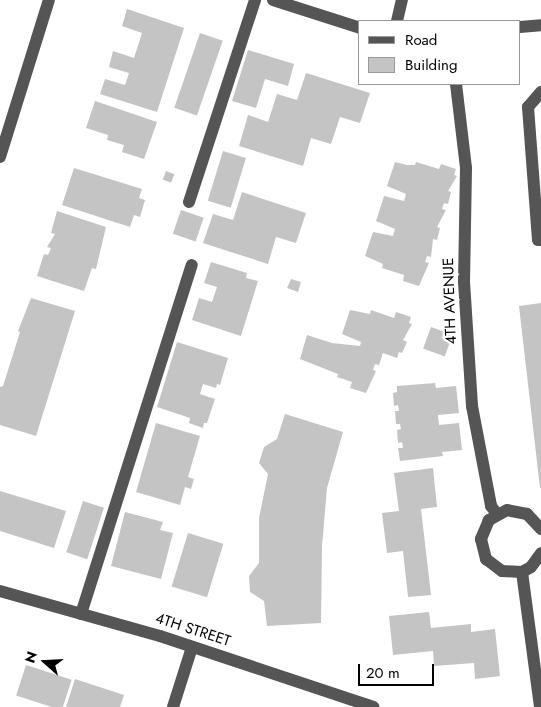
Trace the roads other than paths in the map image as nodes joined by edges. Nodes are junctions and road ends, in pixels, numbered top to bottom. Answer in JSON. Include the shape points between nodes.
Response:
{"nodes":[{"id":1,"x":49,"y":0,"type":"edge"},
{"id":2,"x":255,"y":0,"type":"edge"},
{"id":3,"x":273,"y":0,"type":"edge"},
{"id":4,"x":402,"y":0,"type":"edge"},
{"id":5,"x":397,"y":20,"type":"edge"},
{"id":6,"x":541,"y":25,"type":"edge"},
{"id":7,"x":358,"y":27,"type":"edge"},
{"id":8,"x":521,"y":27,"type":"edge"},
{"id":9,"x":456,"y":85,"type":"edge"},
{"id":10,"x":541,"y":92,"type":"edge"},
{"id":11,"x":0,"y":157,"type":"edge"},
{"id":12,"x":189,"y":202,"type":"dead end"},
{"id":13,"x":541,"y":240,"type":"edge"},
{"id":14,"x":192,"y":265,"type":"dead end"},
{"id":15,"x":494,"y":510,"type":"junction"},
{"id":16,"x":541,"y":529,"type":"edge"},
{"id":17,"x":541,"y":553,"type":"edge"},
{"id":18,"x":522,"y":572,"type":"junction"},
{"id":19,"x":0,"y":591,"type":"edge"},
{"id":20,"x":81,"y":614,"type":"junction"},
{"id":21,"x":192,"y":647,"type":"junction"},
{"id":22,"x":352,"y":703,"type":"edge"},
{"id":23,"x":173,"y":707,"type":"edge"},
{"id":24,"x":374,"y":707,"type":"edge"},
{"id":25,"x":540,"y":707,"type":"edge"}],
"edges":[{"from":1,"to":11,"type":"street"},
{"from":2,"to":12,"type":"street"},
{"from":3,"to":7,"type":"street"},
{"from":4,"to":5,"type":"street"},
{"from":6,"to":8,"type":"street"},
{"from":9,"to":15,"type":"street","name":"4TH AVENUE","via":[[466,168],[464,282],[472,406]]},
{"from":10,"to":13,"type":"street","via":[[528,107],[538,240]]},
{"from":14,"to":20,"type":"street"},
{"from":15,"to":16,"type":"street","via":[[522,512]]},
{"from":15,"to":18,"type":"street","via":[[481,539],[486,558],[502,571]]},
{"from":17,"to":18,"type":"street","via":[[531,567]]},
{"from":18,"to":25,"type":"street"},
{"from":19,"to":20,"type":"street","name":"4TH STREET"},
{"from":20,"to":21,"type":"street","name":"4TH STREET"},
{"from":21,"to":22,"type":"street","name":"4TH STREET"},
{"from":21,"to":23,"type":"street"},
{"from":22,"to":24,"type":"street","name":"4TH STREET"}]}
